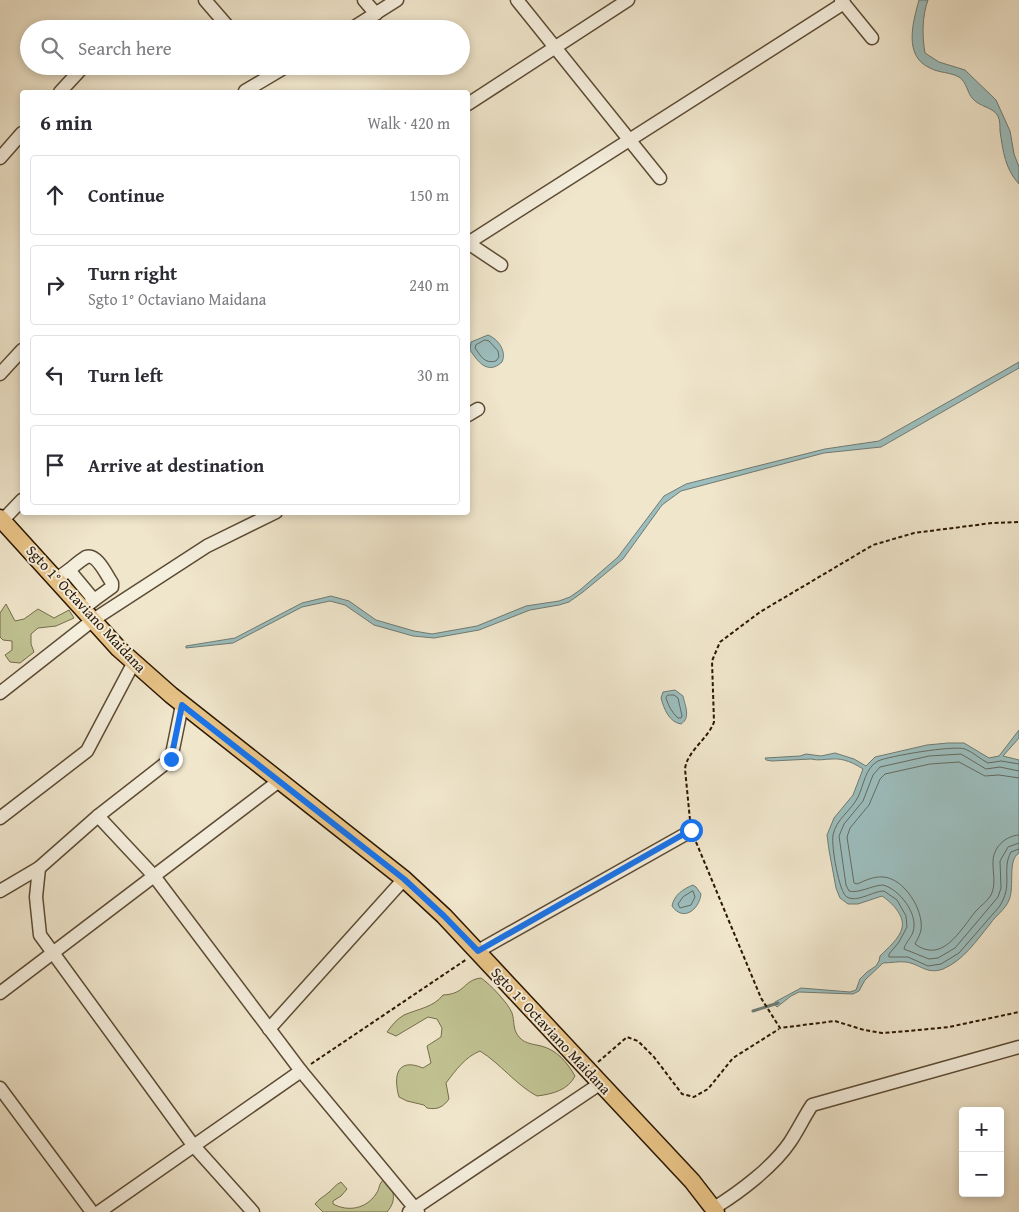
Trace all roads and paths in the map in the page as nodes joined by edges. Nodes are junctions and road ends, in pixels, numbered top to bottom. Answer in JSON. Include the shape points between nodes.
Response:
{"nodes":[{"id":1,"x":205,"y":0,"type":"edge"},
{"id":2,"x":364,"y":0,"type":"edge"},
{"id":3,"x":397,"y":0,"type":"edge"},
{"id":4,"x":517,"y":0,"type":"edge"},
{"id":5,"x":628,"y":0,"type":"edge"},
{"id":6,"x":842,"y":2,"type":"edge"},
{"id":7,"x":376,"y":14,"type":"junction"},
{"id":8,"x":222,"y":20,"type":"edge"},
{"id":9,"x":366,"y":20,"type":"edge"},
{"id":10,"x":872,"y":38,"type":"dead end"},
{"id":11,"x":555,"y":47,"type":"junction"},
{"id":12,"x":76,"y":75,"type":"edge"},
{"id":13,"x":263,"y":75,"type":"edge"},
{"id":14,"x":62,"y":90,"type":"edge"},
{"id":15,"x":246,"y":90,"type":"edge"},
{"id":16,"x":470,"y":103,"type":"edge"},
{"id":17,"x":20,"y":135,"type":"edge"},
{"id":18,"x":629,"y":140,"type":"junction"},
{"id":19,"x":0,"y":158,"type":"edge"},
{"id":20,"x":660,"y":178,"type":"dead end"},
{"id":21,"x":470,"y":242,"type":"edge"},
{"id":22,"x":470,"y":244,"type":"edge"},
{"id":23,"x":501,"y":265,"type":"dead end"},
{"id":24,"x":20,"y":352,"type":"edge"},
{"id":25,"x":0,"y":374,"type":"edge"},
{"id":26,"x":20,"y":502,"type":"edge"},
{"id":27,"x":270,"y":515,"type":"edge"},
{"id":28,"x":1,"y":520,"type":"edge"},
{"id":29,"x":1019,"y":522,"type":"edge"},
{"id":30,"x":62,"y":574,"type":"junction"},
{"id":31,"x":90,"y":610,"type":"junction"},
{"id":32,"x":134,"y":662,"type":"junction"},
{"id":33,"x":0,"y":693,"type":"edge"},
{"id":34,"x":182,"y":705,"type":"junction"},
{"id":35,"x":279,"y":781,"type":"junction"},
{"id":36,"x":98,"y":816,"type":"junction"},
{"id":37,"x":0,"y":818,"type":"edge"},
{"id":38,"x":691,"y":830,"type":"junction"},
{"id":39,"x":39,"y":868,"type":"junction"},
{"id":40,"x":154,"y":876,"type":"junction"},
{"id":41,"x":404,"y":879,"type":"junction"},
{"id":42,"x":0,"y":891,"type":"edge"},
{"id":43,"x":478,"y":951,"type":"junction"},
{"id":44,"x":53,"y":953,"type":"junction"},
{"id":45,"x":0,"y":993,"type":"edge"},
{"id":46,"x":1019,"y":1012,"type":"edge"},
{"id":47,"x":780,"y":1028,"type":"junction"},
{"id":48,"x":269,"y":1029,"type":"junction"},
{"id":49,"x":1019,"y":1047,"type":"edge"},
{"id":50,"x":589,"y":1070,"type":"junction"},
{"id":51,"x":301,"y":1071,"type":"junction"},
{"id":52,"x":601,"y":1083,"type":"junction"},
{"id":53,"x":0,"y":1088,"type":"edge"},
{"id":54,"x":193,"y":1145,"type":"junction"},
{"id":55,"x":715,"y":1210,"type":"edge"},
{"id":56,"x":414,"y":1211,"type":"edge"},
{"id":57,"x":92,"y":1212,"type":"edge"},
{"id":58,"x":99,"y":1212,"type":"edge"},
{"id":59,"x":253,"y":1212,"type":"edge"}],
"edges":[{"from":1,"to":8,"type":"street"},
{"from":2,"to":7,"type":"street"},
{"from":3,"to":7,"type":"street"},
{"from":4,"to":11,"type":"street"},
{"from":5,"to":11,"type":"street"},
{"from":6,"to":10,"type":"street"},
{"from":6,"to":18,"type":"street"},
{"from":7,"to":9,"type":"street"},
{"from":11,"to":16,"type":"street"},
{"from":11,"to":18,"type":"street"},
{"from":12,"to":14,"type":"street"},
{"from":13,"to":15,"type":"street"},
{"from":17,"to":19,"type":"street"},
{"from":18,"to":20,"type":"street"},
{"from":18,"to":21,"type":"street"},
{"from":22,"to":23,"type":"street"},
{"from":24,"to":25,"type":"street"},
{"from":26,"to":28,"type":"street"},
{"from":27,"to":31,"type":"street"},
{"from":28,"to":30,"type":"main road","name":"Sgto 1° Octaviano Maidana"},
{"from":29,"to":38,"type":"path","via":[[914,533],[873,545],[760,612],[720,642],[712,661],[714,722],[686,761]]},
{"from":30,"to":31,"type":"main road","name":"Sgto 1° Octaviano Maidana"},
{"from":30,"to":31,"type":"street","via":[[87,557],[96,560],[112,587]]},
{"from":31,"to":32,"type":"main road","name":"Sgto 1° Octaviano Maidana","via":[[119,649]]},
{"from":31,"to":33,"type":"street"},
{"from":32,"to":34,"type":"main road","name":"Sgto 1° Octaviano Maidana"},
{"from":32,"to":37,"type":"street","via":[[87,751]]},
{"from":34,"to":35,"type":"main road","name":"Sgto 1° Octaviano Maidana"},
{"from":34,"to":36,"type":"street","via":[[171,759]]},
{"from":35,"to":40,"type":"street"},
{"from":35,"to":41,"type":"main road","name":"Sgto 1° Octaviano Maidana"},
{"from":36,"to":39,"type":"street"},
{"from":36,"to":40,"type":"street"},
{"from":38,"to":43,"type":"street"},
{"from":38,"to":47,"type":"path","via":[[761,998]]},
{"from":39,"to":42,"type":"street"},
{"from":39,"to":44,"type":"street","via":[[36,897],[40,935]]},
{"from":40,"to":44,"type":"street"},
{"from":40,"to":48,"type":"street"},
{"from":41,"to":43,"type":"main road","name":"Sgto 1° Octaviano Maidana"},
{"from":41,"to":48,"type":"street"},
{"from":43,"to":50,"type":"main road","name":"Sgto 1° Octaviano Maidana"},
{"from":43,"to":51,"type":"path"},
{"from":44,"to":45,"type":"street"},
{"from":44,"to":54,"type":"street"},
{"from":46,"to":47,"type":"path","via":[[948,1028],[882,1033],[835,1021]]},
{"from":47,"to":50,"type":"path","via":[[733,1058],[708,1089],[694,1097],[682,1094],[654,1057],[638,1041],[627,1037]]},
{"from":48,"to":51,"type":"street"},
{"from":49,"to":55,"type":"street","via":[[812,1105],[778,1155]]},
{"from":50,"to":52,"type":"main road","name":"Sgto 1° Octaviano Maidana"},
{"from":51,"to":54,"type":"street"},
{"from":51,"to":56,"type":"street"},
{"from":52,"to":55,"type":"main road","name":"Sgto 1° Octaviano Maidana"},
{"from":52,"to":56,"type":"street"},
{"from":53,"to":57,"type":"street"},
{"from":54,"to":58,"type":"street"},
{"from":54,"to":59,"type":"street"}]}
